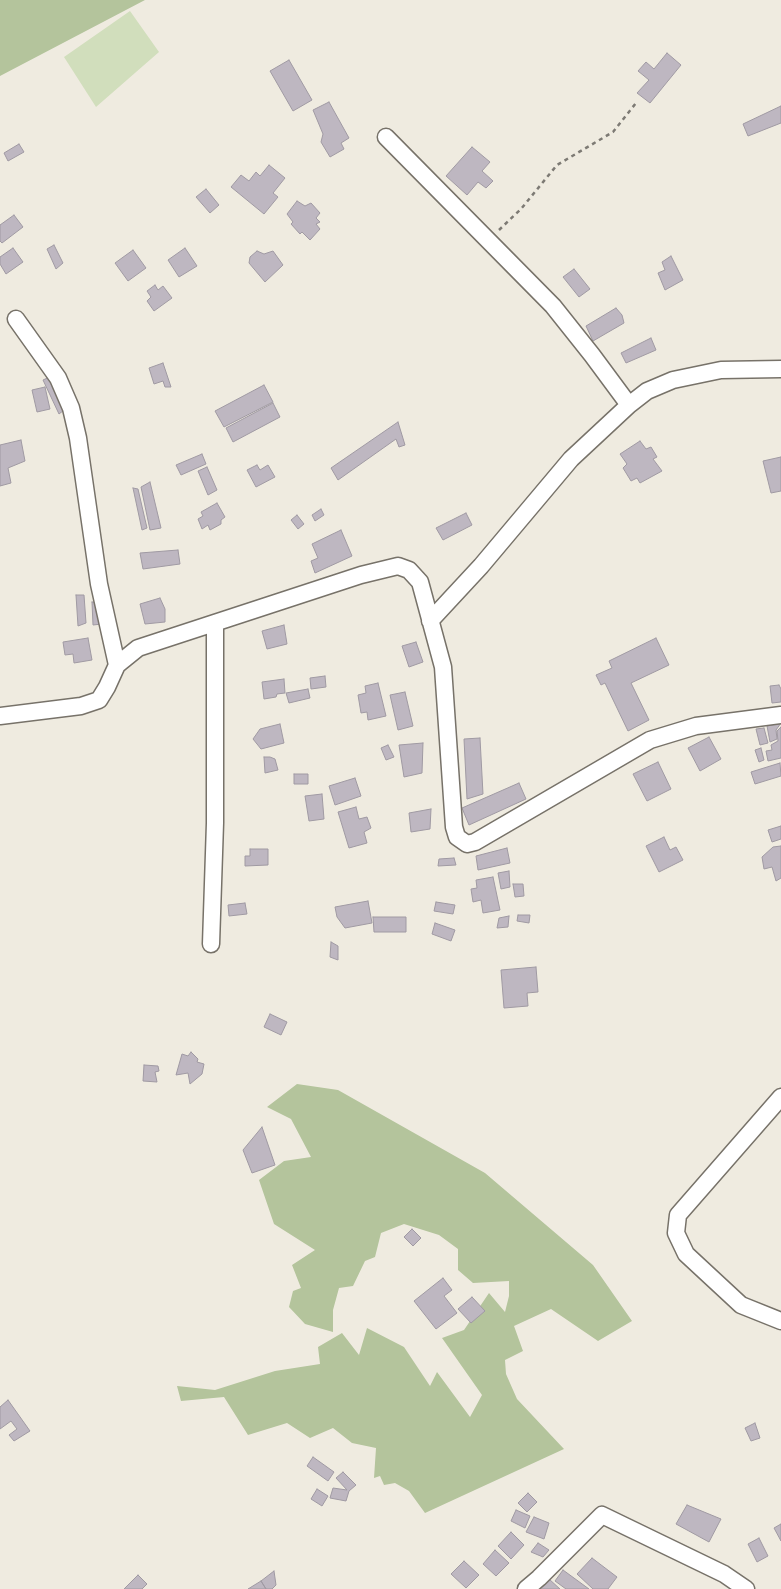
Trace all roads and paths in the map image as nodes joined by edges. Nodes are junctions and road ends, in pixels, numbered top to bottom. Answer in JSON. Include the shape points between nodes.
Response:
{"nodes":[{"id":1,"x":636,"y":103,"type":"dead end"},
{"id":2,"x":386,"y":137,"type":"dead end"},
{"id":3,"x":488,"y":240,"type":"junction"},
{"id":4,"x":16,"y":320,"type":"dead end"},
{"id":5,"x":781,"y":369,"type":"edge"},
{"id":6,"x":629,"y":405,"type":"junction"},
{"id":7,"x":430,"y":621,"type":"junction"},
{"id":8,"x":215,"y":623,"type":"junction"},
{"id":9,"x":117,"y":665,"type":"junction"},
{"id":10,"x":781,"y":715,"type":"edge"},
{"id":11,"x":0,"y":716,"type":"edge"},
{"id":12,"x":211,"y":944,"type":"dead end"},
{"id":13,"x":781,"y":1097,"type":"edge"},
{"id":14,"x":781,"y":1321,"type":"edge"},
{"id":15,"x":526,"y":1589,"type":"edge"},
{"id":16,"x":746,"y":1589,"type":"edge"}],
"edges":[{"from":1,"to":3,"type":"path","via":[[613,132],[557,165],[521,209]]},
{"from":2,"to":3,"type":"street"},
{"from":3,"to":6,"type":"street","via":[[553,306]]},
{"from":4,"to":9,"type":"street","via":[[58,378],[71,408],[98,584]]},
{"from":5,"to":6,"type":"street","via":[[721,370],[673,380],[647,391]]},
{"from":6,"to":7,"type":"street","via":[[571,459]]},
{"from":7,"to":8,"type":"street","via":[[420,582],[410,570],[398,566]]},
{"from":7,"to":10,"type":"street","via":[[443,667],[454,827],[457,837],[466,844],[475,842],[650,740],[696,726]]},
{"from":8,"to":9,"type":"street","via":[[138,648]]},
{"from":8,"to":12,"type":"street"},
{"from":9,"to":11,"type":"street","via":[[99,700],[81,706]]},
{"from":13,"to":14,"type":"street","via":[[678,1215],[676,1233],[686,1254],[741,1305]]},
{"from":15,"to":16,"type":"street","via":[[602,1515],[724,1574]]}]}
